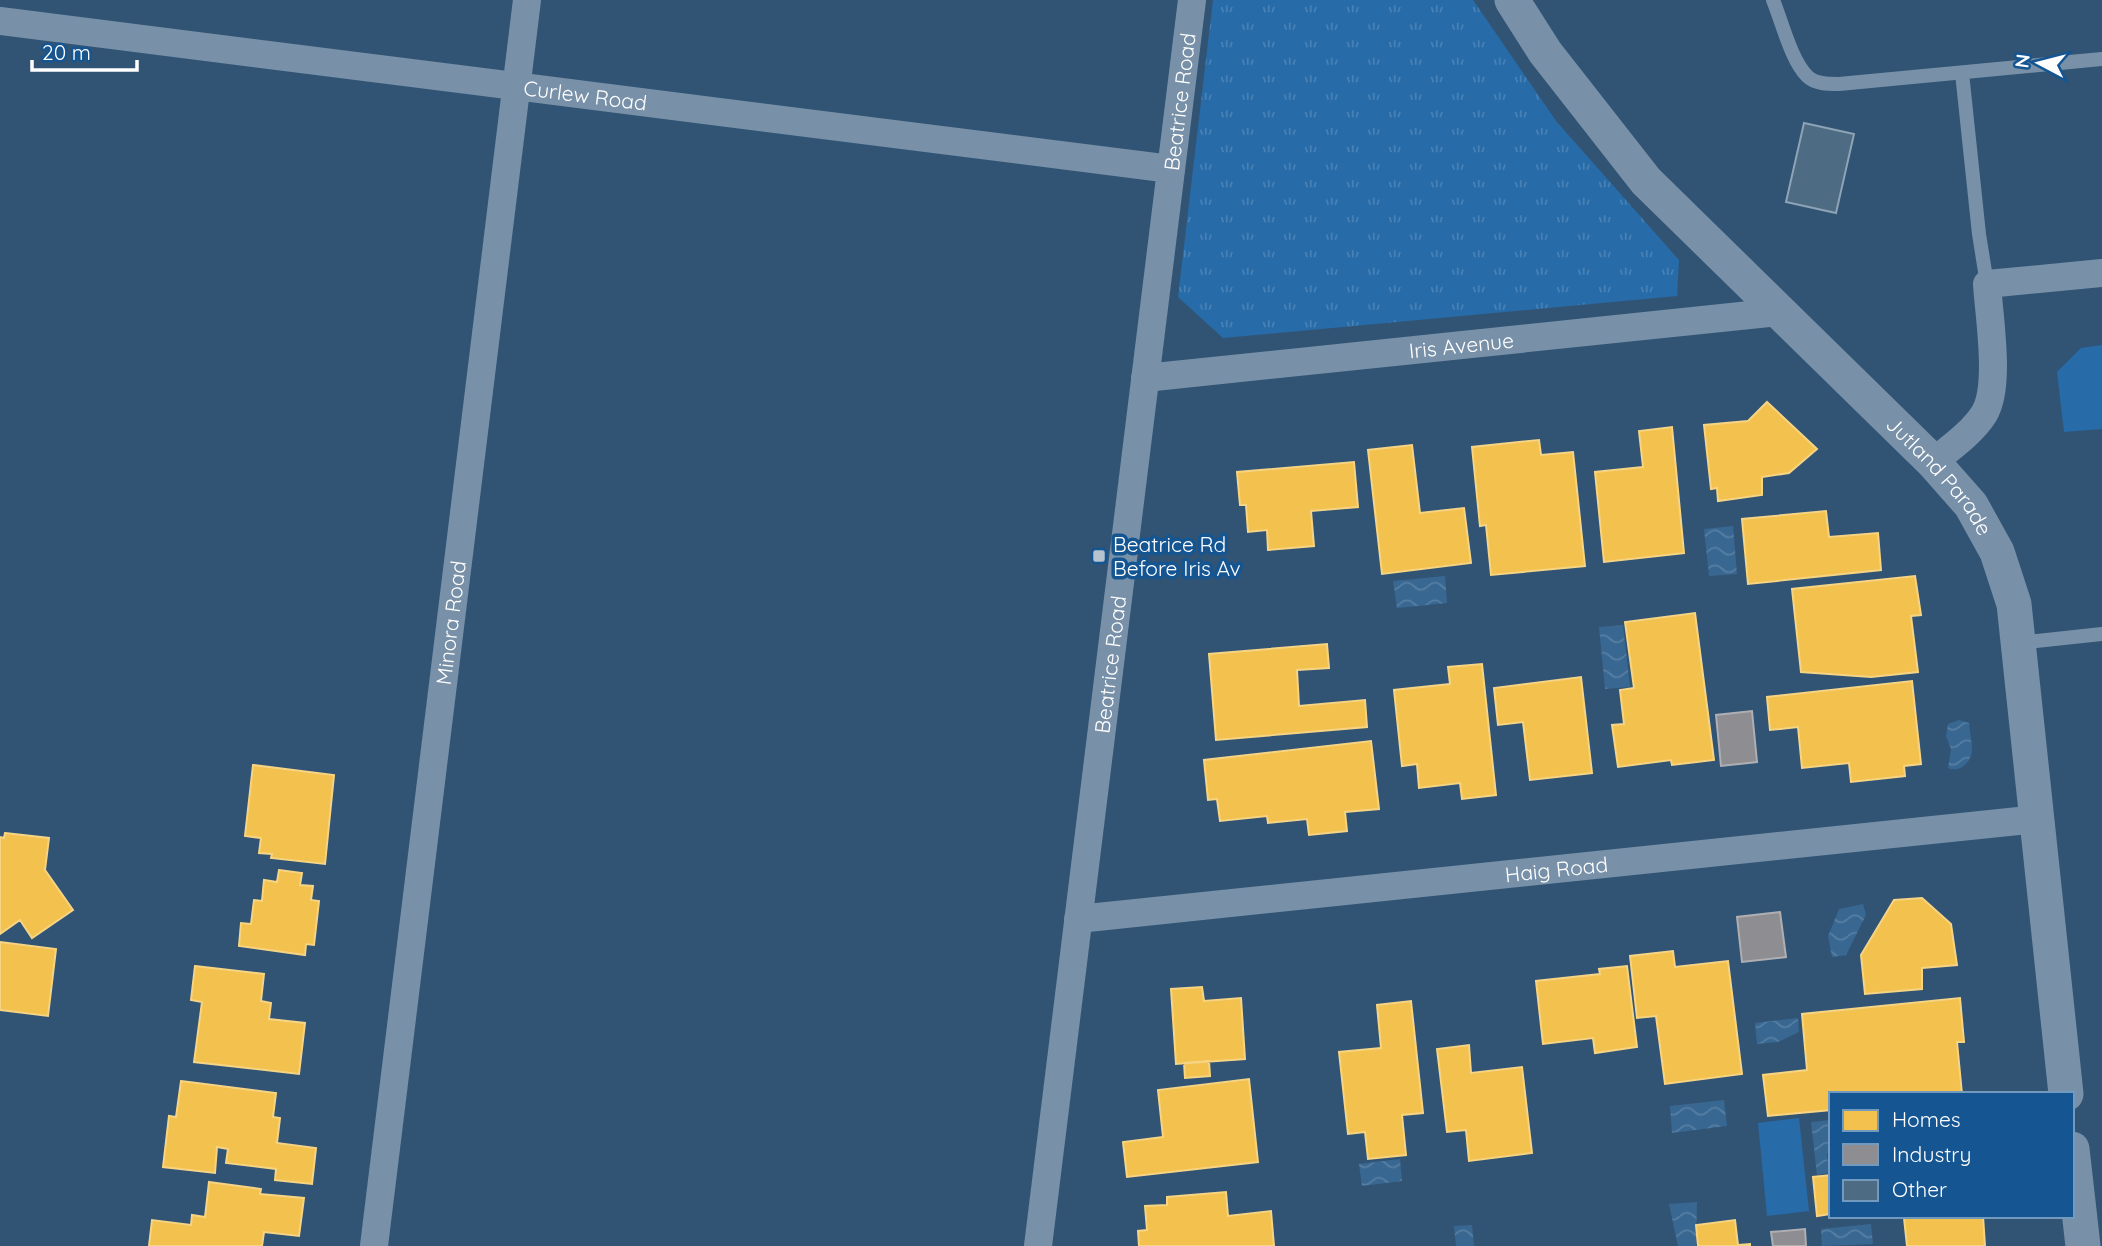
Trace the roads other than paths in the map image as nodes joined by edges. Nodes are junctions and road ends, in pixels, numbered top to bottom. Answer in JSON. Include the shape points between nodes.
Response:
{"nodes":[{"id":1,"x":527,"y":0,"type":"edge"},
{"id":2,"x":1192,"y":0,"type":"edge"},
{"id":3,"x":1512,"y":0,"type":"edge"},
{"id":4,"x":1773,"y":0,"type":"edge"},
{"id":5,"x":0,"y":21,"type":"edge"},
{"id":6,"x":2102,"y":60,"type":"edge"},
{"id":7,"x":1962,"y":73,"type":"junction"},
{"id":8,"x":516,"y":86,"type":"junction"},
{"id":9,"x":1171,"y":169,"type":"junction"},
{"id":10,"x":2102,"y":273,"type":"edge"},
{"id":11,"x":1987,"y":284,"type":"junction"},
{"id":12,"x":1779,"y":312,"type":"junction"},
{"id":13,"x":1145,"y":378,"type":"junction"},
{"id":14,"x":1933,"y":463,"type":"junction"},
{"id":15,"x":2102,"y":634,"type":"edge"},
{"id":16,"x":2018,"y":643,"type":"junction"},
{"id":17,"x":2037,"y":819,"type":"junction"},
{"id":18,"x":1078,"y":919,"type":"junction"},
{"id":19,"x":2066,"y":1092,"type":"edge"},
{"id":20,"x":2074,"y":1167,"type":"edge"},
{"id":21,"x":374,"y":1246,"type":"edge"},
{"id":22,"x":1038,"y":1246,"type":"edge"},
{"id":23,"x":2083,"y":1246,"type":"edge"}],
"edges":[{"from":1,"to":8,"type":"street","name":"Minora Road"},
{"from":2,"to":9,"type":"street","name":"Beatrice Road"},
{"from":3,"to":12,"type":"street","name":"Jutland Parade","via":[[1545,52],[1646,181]]},
{"from":4,"to":7,"type":"lane","via":[[1797,60],[1808,77],[1822,83]]},
{"from":5,"to":8,"type":"street","name":"Curlew Road"},
{"from":6,"to":7,"type":"lane"},
{"from":7,"to":11,"type":"lane"},
{"from":8,"to":9,"type":"street","name":"Curlew Road"},
{"from":8,"to":21,"type":"street","name":"Minora Road"},
{"from":9,"to":13,"type":"street","name":"Beatrice Road"},
{"from":10,"to":11,"type":"street"},
{"from":11,"to":14,"type":"street","via":[[1992,398],[1975,425]]},
{"from":12,"to":13,"type":"street","name":"Iris Avenue"},
{"from":12,"to":14,"type":"street","name":"Jutland Parade"},
{"from":13,"to":18,"type":"street","name":"Beatrice Road"},
{"from":14,"to":16,"type":"street","name":"Jutland Parade","via":[[1971,505],[1997,552],[2014,604]]},
{"from":15,"to":16,"type":"lane"},
{"from":16,"to":17,"type":"street","name":"Jutland Parade"},
{"from":17,"to":18,"type":"street","name":"Haig Road"},
{"from":17,"to":19,"type":"street","name":"Jutland Parade"},
{"from":18,"to":22,"type":"street","name":"Beatrice Road"},
{"from":20,"to":23,"type":"street"}]}
